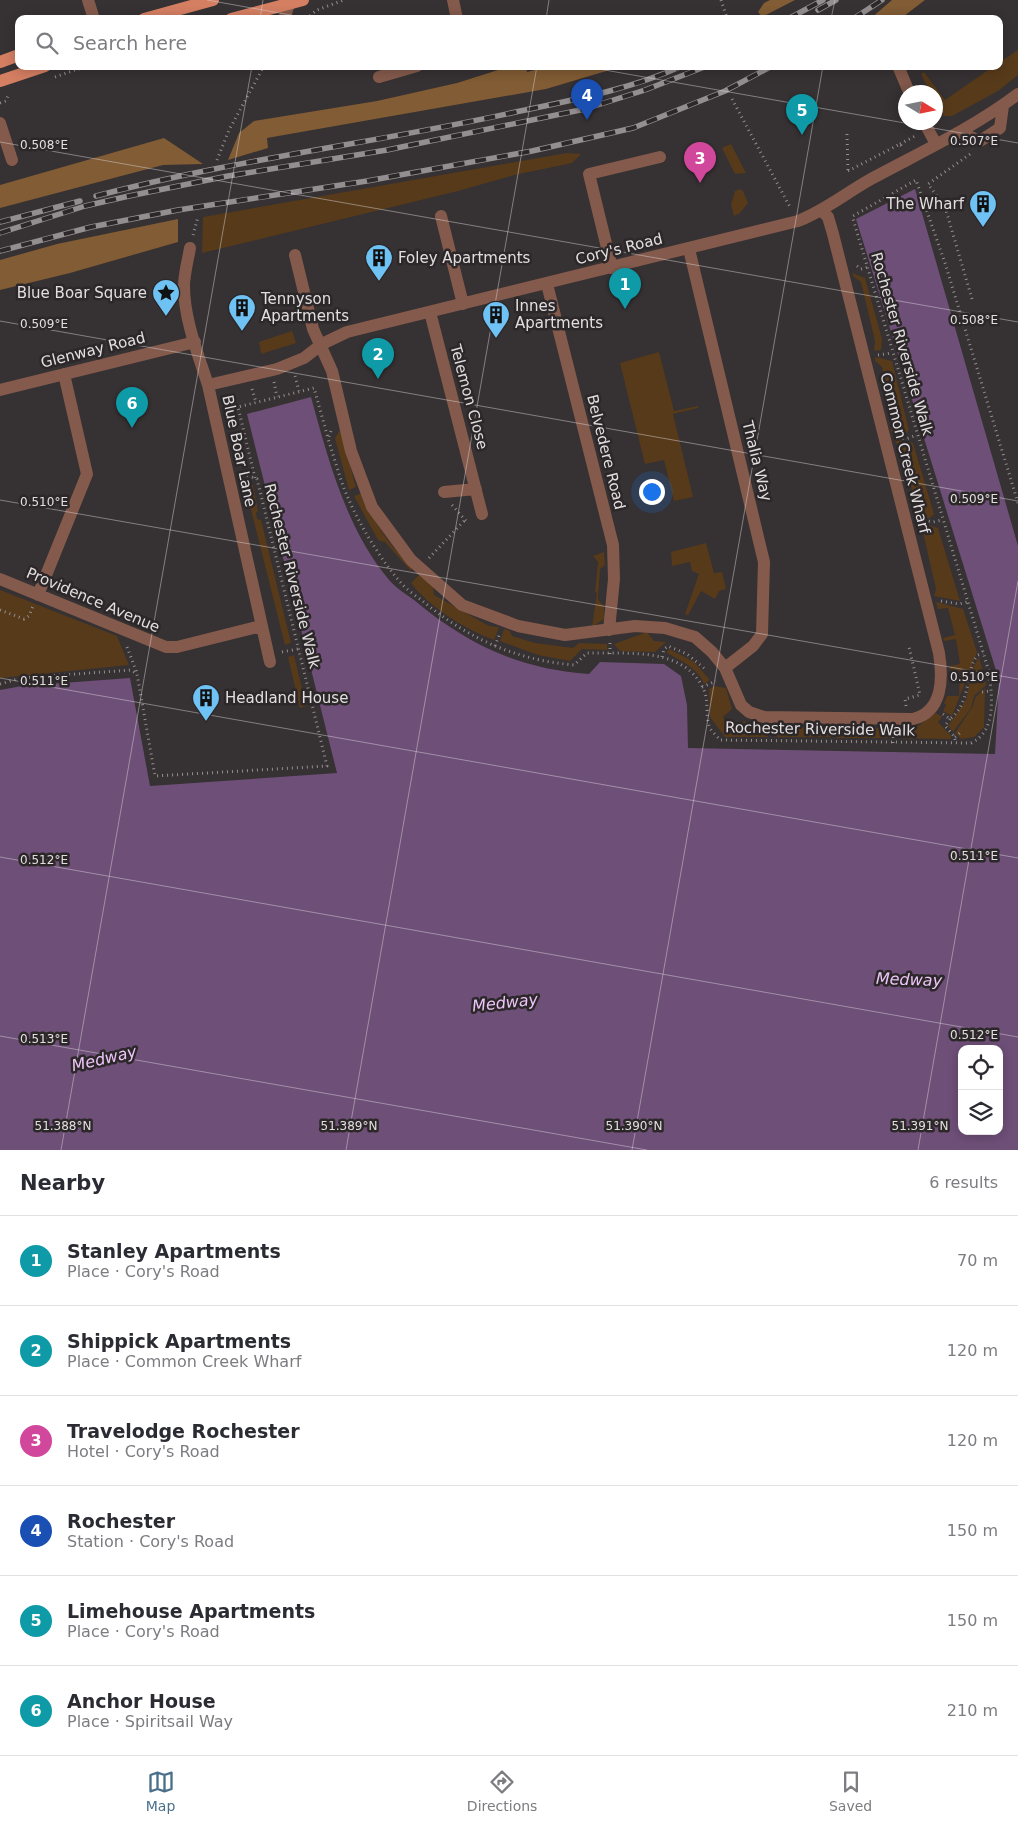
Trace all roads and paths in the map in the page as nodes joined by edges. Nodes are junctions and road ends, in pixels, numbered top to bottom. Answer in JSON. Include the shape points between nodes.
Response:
{"nodes":[{"id":1,"x":88,"y":0,"type":"edge"},
{"id":2,"x":213,"y":0,"type":"edge"},
{"id":3,"x":303,"y":0,"type":"edge"},
{"id":4,"x":344,"y":0,"type":"edge"},
{"id":5,"x":453,"y":0,"type":"edge"},
{"id":6,"x":722,"y":0,"type":"edge"},
{"id":7,"x":338,"y":1,"type":"edge"},
{"id":8,"x":289,"y":2,"type":"edge"},
{"id":9,"x":93,"y":15,"type":"edge"},
{"id":10,"x":159,"y":15,"type":"edge"},
{"id":11,"x":245,"y":15,"type":"edge"},
{"id":12,"x":285,"y":15,"type":"edge"},
{"id":13,"x":311,"y":15,"type":"edge"},
{"id":14,"x":456,"y":15,"type":"edge"},
{"id":15,"x":726,"y":15,"type":"edge"},
{"id":16,"x":15,"y":57,"type":"edge"},
{"id":17,"x":0,"y":62,"type":"edge"},
{"id":18,"x":33,"y":70,"type":"edge"},
{"id":19,"x":75,"y":70,"type":"edge"},
{"id":20,"x":262,"y":70,"type":"edge"},
{"id":21,"x":403,"y":70,"type":"edge"},
{"id":22,"x":900,"y":70,"type":"edge"},
{"id":23,"x":61,"y":75,"type":"dead end"},
{"id":24,"x":379,"y":77,"type":"dead end"},
{"id":25,"x":0,"y":81,"type":"edge"},
{"id":26,"x":906,"y":85,"type":"edge"},
{"id":27,"x":1018,"y":94,"type":"edge"},
{"id":28,"x":732,"y":99,"type":"dead end"},
{"id":29,"x":1003,"y":106,"type":"junction"},
{"id":30,"x":0,"y":122,"type":"edge"},
{"id":31,"x":928,"y":130,"type":"edge"},
{"id":32,"x":959,"y":132,"type":"junction"},
{"id":33,"x":846,"y":134,"type":"dead end"},
{"id":34,"x":936,"y":144,"type":"junction"},
{"id":35,"x":660,"y":157,"type":"dead end"},
{"id":36,"x":12,"y":160,"type":"dead end"},
{"id":37,"x":217,"y":160,"type":"dead end"},
{"id":38,"x":928,"y":184,"type":"dead end"},
{"id":39,"x":849,"y":191,"type":"junction"},
{"id":40,"x":884,"y":191,"type":"dead end"},
{"id":41,"x":887,"y":197,"type":"junction"},
{"id":42,"x":822,"y":210,"type":"junction"},
{"id":43,"x":441,"y":216,"type":"dead end"},
{"id":44,"x":798,"y":221,"type":"junction"},
{"id":45,"x":190,"y":248,"type":"dead end"},
{"id":46,"x":689,"y":249,"type":"junction"},
{"id":47,"x":294,"y":255,"type":"dead end"},
{"id":48,"x":612,"y":268,"type":"junction"},
{"id":49,"x":547,"y":284,"type":"junction"},
{"id":50,"x":972,"y":299,"type":"dead end"},
{"id":51,"x":463,"y":304,"type":"junction"},
{"id":52,"x":430,"y":312,"type":"junction"},
{"id":53,"x":194,"y":342,"type":"junction"},
{"id":54,"x":322,"y":344,"type":"junction"},
{"id":55,"x":892,"y":352,"type":"junction"},
{"id":56,"x":882,"y":355,"type":"dead end"},
{"id":57,"x":300,"y":372,"type":"dead end"},
{"id":58,"x":294,"y":373,"type":"junction"},
{"id":59,"x":64,"y":374,"type":"junction"},
{"id":60,"x":287,"y":375,"type":"dead end"},
{"id":61,"x":280,"y":377,"type":"dead end"},
{"id":62,"x":273,"y":379,"type":"junction"},
{"id":63,"x":266,"y":381,"type":"dead end"},
{"id":64,"x":208,"y":385,"type":"junction"},
{"id":65,"x":252,"y":385,"type":"dead end"},
{"id":66,"x":243,"y":388,"type":"dead end"},
{"id":67,"x":0,"y":390,"type":"edge"},
{"id":68,"x":235,"y":390,"type":"dead end"},
{"id":69,"x":299,"y":391,"type":"junction"},
{"id":70,"x":277,"y":397,"type":"junction"},
{"id":71,"x":228,"y":403,"type":"junction"},
{"id":72,"x":238,"y":407,"type":"junction"},
{"id":73,"x":229,"y":413,"type":"dead end"},
{"id":74,"x":333,"y":426,"type":"dead end"},
{"id":75,"x":917,"y":435,"type":"junction"},
{"id":76,"x":900,"y":438,"type":"dead end"},
{"id":77,"x":328,"y":439,"type":"junction"},
{"id":78,"x":242,"y":465,"type":"dead end"},
{"id":79,"x":255,"y":478,"type":"junction"},
{"id":80,"x":476,"y":489,"type":"junction"},
{"id":81,"x":445,"y":495,"type":"joint"},
{"id":82,"x":1018,"y":503,"type":"edge"},
{"id":83,"x":482,"y":514,"type":"joint"},
{"id":84,"x":464,"y":520,"type":"junction"},
{"id":85,"x":942,"y":520,"type":"junction"},
{"id":86,"x":925,"y":521,"type":"dead end"},
{"id":87,"x":420,"y":568,"type":"junction"},
{"id":88,"x":0,"y":579,"type":"edge"},
{"id":89,"x":409,"y":579,"type":"dead end"},
{"id":90,"x":402,"y":585,"type":"junction"},
{"id":91,"x":38,"y":594,"type":"junction"},
{"id":92,"x":967,"y":602,"type":"junction"},
{"id":93,"x":950,"y":603,"type":"dead end"},
{"id":94,"x":0,"y":610,"type":"edge"},
{"id":95,"x":261,"y":626,"type":"junction"},
{"id":96,"x":121,"y":630,"type":"junction"},
{"id":97,"x":609,"y":630,"type":"junction"},
{"id":98,"x":500,"y":633,"type":"dead end"},
{"id":99,"x":495,"y":646,"type":"junction"},
{"id":100,"x":912,"y":646,"type":"dead end"},
{"id":101,"x":298,"y":649,"type":"junction"},
{"id":102,"x":285,"y":652,"type":"dead end"},
{"id":103,"x":983,"y":652,"type":"junction"},
{"id":104,"x":662,"y":656,"type":"junction"},
{"id":105,"x":270,"y":662,"type":"dead end"},
{"id":106,"x":725,"y":668,"type":"junction"},
{"id":107,"x":708,"y":672,"type":"dead end"},
{"id":108,"x":137,"y":674,"type":"junction"},
{"id":109,"x":712,"y":677,"type":"dead end"},
{"id":110,"x":0,"y":684,"type":"edge"},
{"id":111,"x":702,"y":687,"type":"junction"},
{"id":112,"x":990,"y":691,"type":"junction"},
{"id":113,"x":982,"y":692,"type":"dead end"},
{"id":114,"x":933,"y":707,"type":"junction"},
{"id":115,"x":908,"y":719,"type":"junction"},
{"id":116,"x":950,"y":720,"type":"junction"},
{"id":117,"x":960,"y":733,"type":"dead end"},
{"id":118,"x":835,"y":737,"type":"dead end"},
{"id":119,"x":955,"y":737,"type":"junction"},
{"id":120,"x":835,"y":742,"type":"junction"},
{"id":121,"x":956,"y":743,"type":"junction"}],
"edges":[{"from":1,"to":9,"type":"street"},
{"from":2,"to":10,"type":"main road"},
{"from":3,"to":8,"type":"main road"},
{"from":4,"to":7,"type":"path"},
{"from":5,"to":14,"type":"street"},
{"from":6,"to":15,"type":"path"},
{"from":7,"to":13,"type":"path"},
{"from":8,"to":11,"type":"main road"},
{"from":8,"to":12,"type":"street"},
{"from":16,"to":17,"type":"main road"},
{"from":18,"to":25,"type":"main road"},
{"from":19,"to":23,"type":"path"},
{"from":20,"to":37,"type":"path","via":[[228,130]]},
{"from":21,"to":24,"type":"street"},
{"from":22,"to":26,"type":"street"},
{"from":27,"to":29,"type":"street","name":"Cory's Road"},
{"from":28,"to":44,"type":"path"},
{"from":29,"to":32,"type":"street","name":"Cory's Road"},
{"from":29,"to":32,"type":"street","via":[[1000,128],[980,141]]},
{"from":30,"to":36,"type":"street"},
{"from":31,"to":34,"type":"street"},
{"from":32,"to":34,"type":"street","name":"Cory's Road"},
{"from":33,"to":39,"type":"path"},
{"from":34,"to":39,"type":"street","name":"Cory's Road"},
{"from":35,"to":48,"type":"street","via":[[589,174]]},
{"from":38,"to":50,"type":"path","via":[[945,207]]},
{"from":39,"to":42,"type":"street","name":"Cory's Road"},
{"from":40,"to":41,"type":"path"},
{"from":41,"to":55,"type":"path","name":"Rochester Riverside Walk","via":[[857,211],[853,219]]},
{"from":41,"to":82,"type":"path","name":"Rochester Riverside Walk","via":[[916,180],[945,263]]},
{"from":42,"to":44,"type":"street","name":"Cory's Road"},
{"from":42,"to":114,"type":"street","name":"Common Creek Wharf","via":[[828,217],[833,234],[939,653],[940,688]]},
{"from":43,"to":51,"type":"street"},
{"from":44,"to":46,"type":"street","name":"Cory's Road"},
{"from":45,"to":53,"type":"street","name":"Blue Boar Lane","via":[[184,288]]},
{"from":46,"to":48,"type":"street","name":"Cory's Road"},
{"from":46,"to":106,"type":"street","name":"Thalia Way","via":[[764,562],[762,634],[753,646]]},
{"from":47,"to":54,"type":"street","via":[[313,329]]},
{"from":48,"to":49,"type":"street","name":"Cory's Road"},
{"from":49,"to":51,"type":"street","name":"Cory's Road"},
{"from":49,"to":97,"type":"street","name":"Belvedere Road","via":[[613,545],[614,579]]},
{"from":51,"to":52,"type":"street","name":"Cory's Road"},
{"from":52,"to":54,"type":"street","name":"Cory's Road","via":[[347,332]]},
{"from":52,"to":80,"type":"street","name":"Telemon Close"},
{"from":53,"to":59,"type":"street","name":"Glenway Road"},
{"from":53,"to":64,"type":"street","name":"Blue Boar Lane"},
{"from":54,"to":64,"type":"street","name":"Cory's Road","via":[[304,358],[277,369]]},
{"from":54,"to":87,"type":"street","via":[[332,370],[351,451],[372,507]]},
{"from":55,"to":56,"type":"path","name":"Common Creek Wharf"},
{"from":55,"to":75,"type":"path","name":"Rochester Riverside Walk"},
{"from":57,"to":58,"type":"path"},
{"from":58,"to":60,"type":"path"},
{"from":58,"to":69,"type":"path"},
{"from":59,"to":67,"type":"street","name":"Glenway Road"},
{"from":59,"to":91,"type":"street","via":[[87,474]]},
{"from":61,"to":62,"type":"path"},
{"from":62,"to":63,"type":"path"},
{"from":62,"to":70,"type":"path"},
{"from":64,"to":95,"type":"street","name":"Blue Boar Lane"},
{"from":65,"to":66,"type":"path"},
{"from":68,"to":71,"type":"path"},
{"from":69,"to":70,"type":"path"},
{"from":69,"to":77,"type":"path","name":"Rochester Riverside Walk","via":[[315,389]]},
{"from":70,"to":72,"type":"path"},
{"from":71,"to":72,"type":"path"},
{"from":71,"to":73,"type":"path"},
{"from":72,"to":79,"type":"path"},
{"from":74,"to":77,"type":"path"},
{"from":75,"to":76,"type":"path","name":"Common Creek Wharf"},
{"from":75,"to":85,"type":"path","name":"Rochester Riverside Walk"},
{"from":77,"to":90,"type":"path","name":"Rochester Riverside Walk","via":[[348,499],[361,525]]},
{"from":78,"to":79,"type":"path","name":"Rochester Riverside Walk","via":[[244,474]]},
{"from":79,"to":101,"type":"path","name":"Rochester Riverside Walk"},
{"from":80,"to":81,"type":"street"},
{"from":80,"to":83,"type":"street","name":"Telemon Close"},
{"from":81,"to":84,"type":"path"},
{"from":83,"to":84,"type":"path"},
{"from":84,"to":87,"type":"path"},
{"from":85,"to":86,"type":"path","name":"Common Creek Wharf"},
{"from":85,"to":92,"type":"path","name":"Rochester Riverside Walk"},
{"from":87,"to":97,"type":"street","via":[[462,605],[518,626],[565,635]]},
{"from":88,"to":91,"type":"street","name":"Providence Avenue"},
{"from":89,"to":90,"type":"path"},
{"from":90,"to":99,"type":"path","name":"Rochester Riverside Walk","via":[[442,617]]},
{"from":91,"to":94,"type":"path","via":[[27,618]]},
{"from":91,"to":96,"type":"street","name":"Providence Avenue"},
{"from":92,"to":93,"type":"path"},
{"from":92,"to":103,"type":"path","name":"Rochester Riverside Walk"},
{"from":95,"to":96,"type":"street","name":"Providence Avenue","via":[[169,648]]},
{"from":95,"to":105,"type":"street","name":"Blue Boar Lane"},
{"from":96,"to":108,"type":"path"},
{"from":97,"to":106,"type":"street","via":[[635,626],[665,628],[695,637]]},
{"from":98,"to":99,"type":"path"},
{"from":99,"to":104,"type":"path","name":"Rochester Riverside Walk","via":[[544,662],[574,665],[587,653]]},
{"from":100,"to":115,"type":"path","via":[[909,648],[920,695],[905,700]]},
{"from":101,"to":102,"type":"path"},
{"from":101,"to":108,"type":"path","name":"Rochester Riverside Walk","via":[[327,766],[155,776]]},
{"from":103,"to":112,"type":"path","name":"Rochester Riverside Walk"},
{"from":103,"to":116,"type":"path","via":[[974,660],[965,698]]},
{"from":104,"to":107,"type":"path","via":[[666,646],[676,649]]},
{"from":104,"to":111,"type":"path","name":"Rochester Riverside Walk","via":[[683,665]]},
{"from":106,"to":115,"type":"street","via":[[741,705],[760,716]]},
{"from":108,"to":110,"type":"path","via":[[131,670],[21,678]]},
{"from":109,"to":111,"type":"path","via":[[715,681]]},
{"from":111,"to":120,"type":"path","name":"Rochester Riverside Walk","via":[[708,703],[709,726],[720,740]]},
{"from":112,"to":113,"type":"path"},
{"from":112,"to":121,"type":"path","name":"Rochester Riverside Walk","via":[[990,718],[985,733],[971,743]]},
{"from":114,"to":115,"type":"street","via":[[921,716]]},
{"from":114,"to":116,"type":"path"},
{"from":116,"to":119,"type":"path","via":[[945,727]]},
{"from":117,"to":119,"type":"path"},
{"from":118,"to":120,"type":"path"},
{"from":119,"to":121,"type":"path"},
{"from":120,"to":121,"type":"path","name":"Rochester Riverside Walk"}]}
